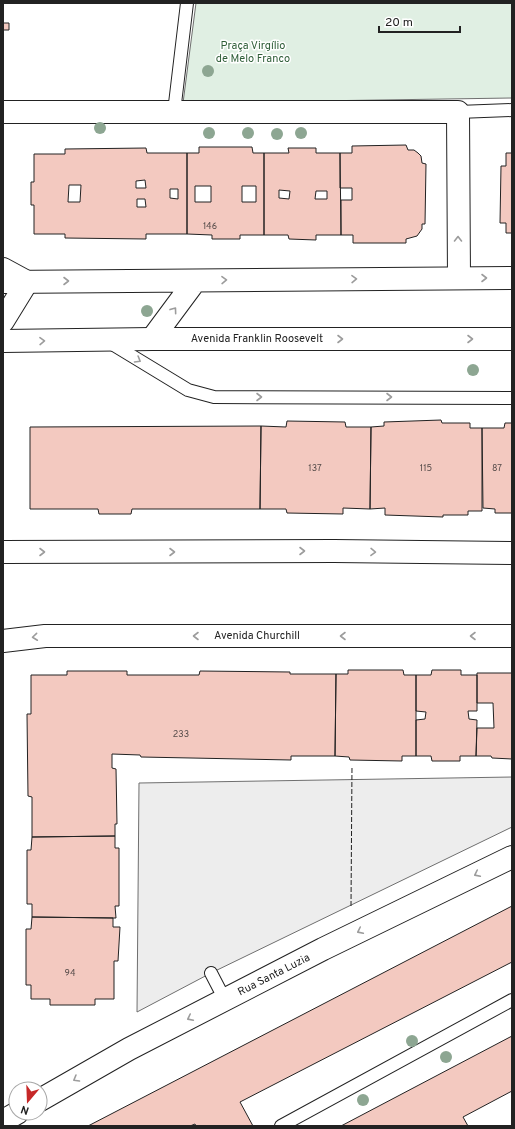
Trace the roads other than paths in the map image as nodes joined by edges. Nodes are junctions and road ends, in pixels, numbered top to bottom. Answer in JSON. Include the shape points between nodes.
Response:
{"nodes":[{"id":1,"x":187,"y":3,"type":"edge"},
{"id":2,"x":512,"y":110,"type":"edge"},
{"id":3,"x":3,"y":112,"type":"edge"},
{"id":4,"x":174,"y":112,"type":"junction"},
{"id":5,"x":458,"y":112,"type":"junction"},
{"id":6,"x":3,"y":268,"type":"edge"},
{"id":7,"x":458,"y":278,"type":"junction"},
{"id":8,"x":512,"y":278,"type":"edge"},
{"id":9,"x":194,"y":281,"type":"junction"},
{"id":10,"x":3,"y":282,"type":"edge"},
{"id":11,"x":27,"y":282,"type":"junction"},
{"id":12,"x":3,"y":321,"type":"edge"},
{"id":13,"x":512,"y":338,"type":"edge"},
{"id":14,"x":152,"y":339,"type":"junction"},
{"id":15,"x":105,"y":340,"type":"junction"},
{"id":16,"x":3,"y":341,"type":"edge"},
{"id":17,"x":512,"y":398,"type":"edge"},
{"id":18,"x":3,"y":552,"type":"edge"},
{"id":19,"x":512,"y":553,"type":"edge"},
{"id":20,"x":512,"y":636,"type":"edge"},
{"id":21,"x":3,"y":641,"type":"edge"},
{"id":22,"x":512,"y":856,"type":"edge"},
{"id":23,"x":211,"y":973,"type":"dead end"},
{"id":24,"x":225,"y":1000,"type":"junction"},
{"id":25,"x":512,"y":1000,"type":"edge"},
{"id":26,"x":48,"y":1095,"type":"edge"},
{"id":27,"x":281,"y":1126,"type":"edge"}],
"edges":[{"from":1,"to":4,"type":"lane"},
{"from":2,"to":5,"type":"lane"},
{"from":3,"to":4,"type":"street"},
{"from":4,"to":5,"type":"street"},
{"from":7,"to":5,"type":"street","one_way":true},
{"from":6,"to":11,"type":"street"},
{"from":7,"to":8,"type":"street","one_way":true},
{"from":9,"to":7,"type":"street","one_way":true},
{"from":11,"to":9,"type":"street","one_way":true},
{"from":14,"to":9,"type":"street","one_way":true},
{"from":10,"to":11,"type":"street"},
{"from":11,"to":12,"type":"street"},
{"from":14,"to":13,"type":"street","name":"Avenida Franklin Roosevelt","one_way":true},
{"from":14,"to":15,"type":"street","name":"Avenida Franklin Roosevelt"},
{"from":16,"to":15,"type":"street","name":"Avenida Franklin Roosevelt","one_way":true},
{"from":15,"to":17,"type":"lane","one_way":true,"via":[[188,390],[214,397]]},
{"from":18,"to":19,"type":"street","one_way":true},
{"from":20,"to":21,"type":"street","name":"Avenida Churchill","one_way":true,"via":[[45,636]]},
{"from":22,"to":24,"type":"street","name":"Rua Santa Luzia","one_way":true},
{"from":23,"to":24,"type":"lane"},
{"from":24,"to":26,"type":"street","name":"Rua Santa Luzia","one_way":true,"via":[[129,1049]]},
{"from":25,"to":27,"type":"lane"}]}
